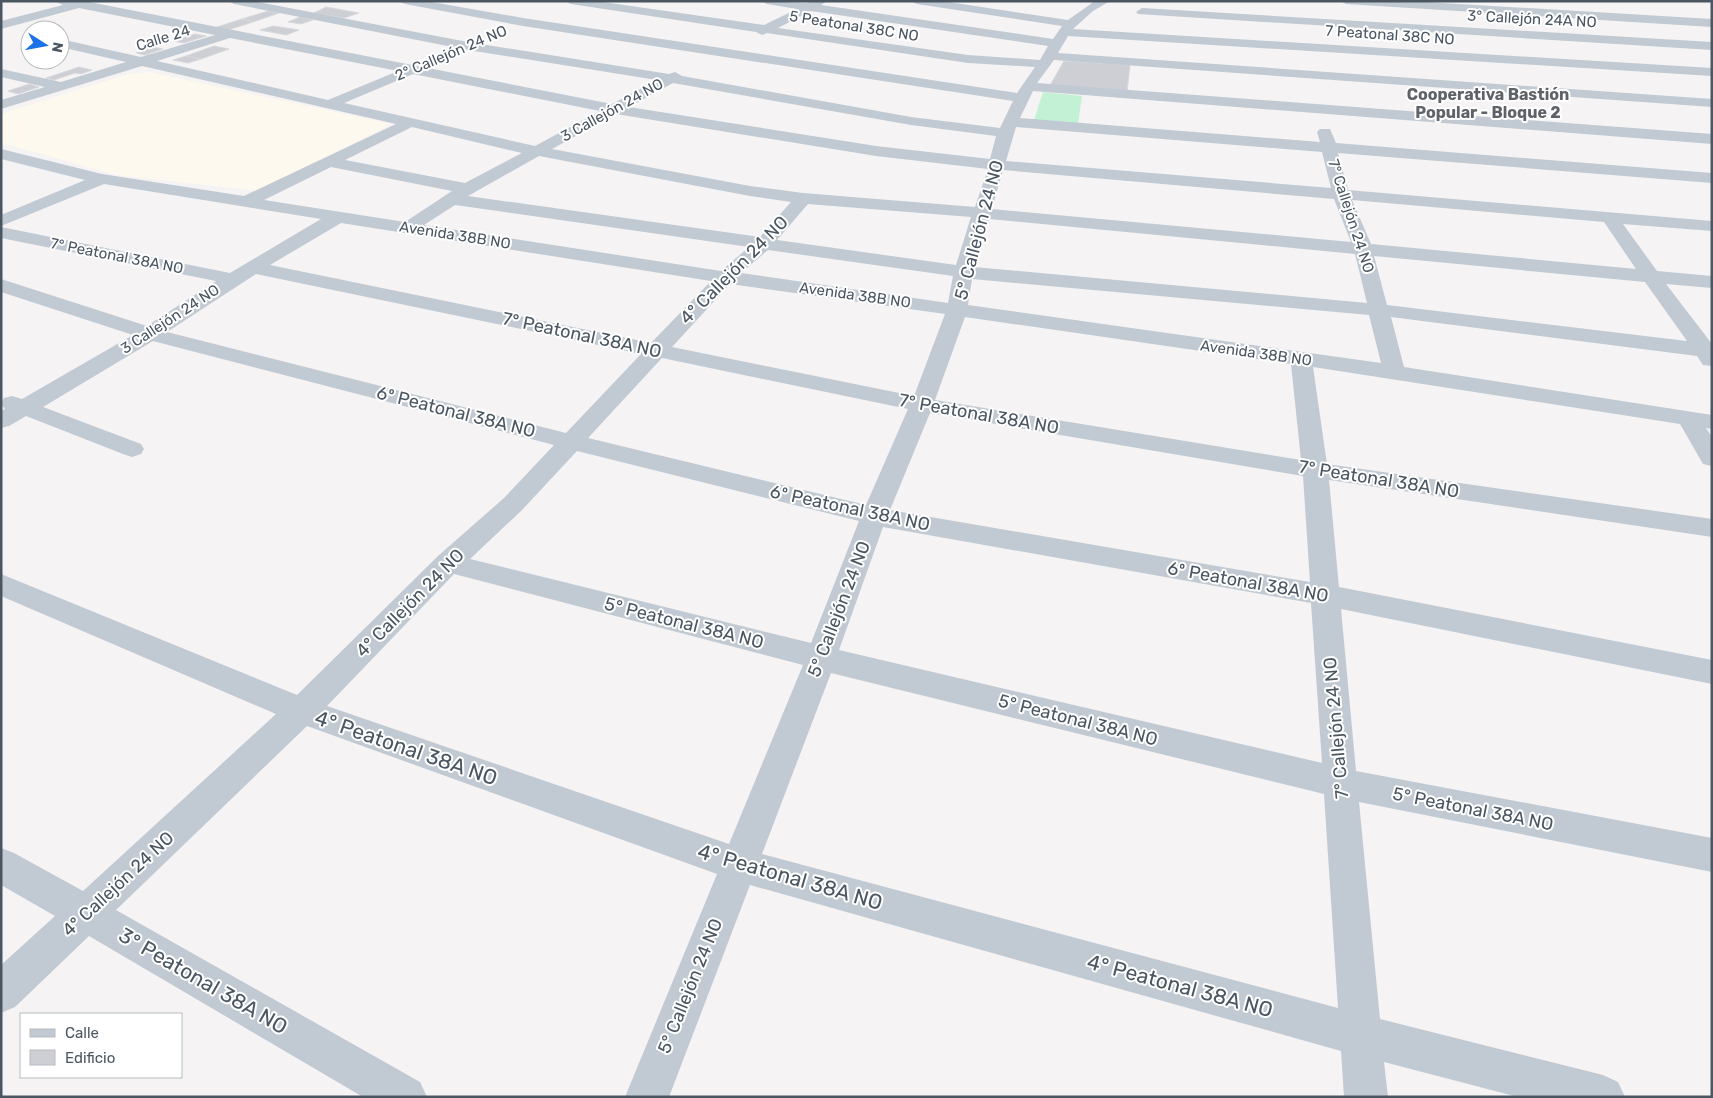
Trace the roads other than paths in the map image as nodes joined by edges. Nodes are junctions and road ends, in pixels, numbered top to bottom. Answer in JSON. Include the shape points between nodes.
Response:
{"nodes":[{"id":1,"x":60,"y":1,"type":"edge"},
{"id":2,"x":234,"y":1,"type":"edge"},
{"id":3,"x":405,"y":1,"type":"edge"},
{"id":4,"x":767,"y":1,"type":"edge"},
{"id":5,"x":917,"y":1,"type":"edge"},
{"id":6,"x":1098,"y":1,"type":"edge"},
{"id":7,"x":1346,"y":1,"type":"edge"},
{"id":8,"x":569,"y":2,"type":"edge"},
{"id":9,"x":1103,"y":2,"type":"edge"},
{"id":10,"x":83,"y":3,"type":"edge"},
{"id":11,"x":326,"y":4,"type":"dead end"},
{"id":12,"x":816,"y":4,"type":"edge"},
{"id":13,"x":1661,"y":6,"type":"dead end"},
{"id":14,"x":547,"y":12,"type":"dead end"},
{"id":15,"x":1142,"y":12,"type":"dead end"},
{"id":16,"x":299,"y":13,"type":"junction"},
{"id":17,"x":1304,"y":16,"type":"junction"},
{"id":18,"x":1678,"y":20,"type":"junction"},
{"id":19,"x":273,"y":21,"type":"dead end"},
{"id":20,"x":523,"y":22,"type":"junction"},
{"id":21,"x":1712,"y":23,"type":"edge"},
{"id":22,"x":1,"y":25,"type":"edge"},
{"id":23,"x":256,"y":26,"type":"dead end"},
{"id":24,"x":1068,"y":28,"type":"junction"},
{"id":25,"x":765,"y":29,"type":"junction"},
{"id":26,"x":1,"y":30,"type":"edge"},
{"id":27,"x":504,"y":30,"type":"dead end"},
{"id":28,"x":20,"y":34,"type":"dead end"},
{"id":29,"x":230,"y":34,"type":"junction"},
{"id":30,"x":486,"y":38,"type":"dead end"},
{"id":31,"x":70,"y":45,"type":"edge"},
{"id":32,"x":468,"y":46,"type":"junction"},
{"id":33,"x":1312,"y":47,"type":"junction"},
{"id":34,"x":1710,"y":47,"type":"edge"},
{"id":35,"x":721,"y":52,"type":"junction"},
{"id":36,"x":1050,"y":55,"type":"junction"},
{"id":37,"x":144,"y":61,"type":"junction"},
{"id":38,"x":411,"y":70,"type":"junction"},
{"id":39,"x":1712,"y":72,"type":"edge"},
{"id":40,"x":1,"y":73,"type":"edge"},
{"id":41,"x":1314,"y":76,"type":"junction"},
{"id":42,"x":670,"y":78,"type":"junction"},
{"id":43,"x":62,"y":86,"type":"junction"},
{"id":44,"x":1025,"y":92,"type":"junction"},
{"id":45,"x":330,"y":104,"type":"junction"},
{"id":46,"x":1712,"y":104,"type":"edge"},
{"id":47,"x":1,"y":105,"type":"edge"},
{"id":48,"x":614,"y":109,"type":"junction"},
{"id":49,"x":1319,"y":109,"type":"junction"},
{"id":50,"x":409,"y":123,"type":"junction"},
{"id":51,"x":1007,"y":128,"type":"junction"},
{"id":52,"x":1712,"y":139,"type":"edge"},
{"id":53,"x":1330,"y":148,"type":"junction"},
{"id":54,"x":536,"y":151,"type":"junction"},
{"id":55,"x":1,"y":154,"type":"edge"},
{"id":56,"x":330,"y":162,"type":"junction"},
{"id":57,"x":997,"y":165,"type":"junction"},
{"id":58,"x":1712,"y":178,"type":"edge"},
{"id":59,"x":102,"y":179,"type":"junction"},
{"id":60,"x":460,"y":194,"type":"junction"},
{"id":61,"x":1341,"y":194,"type":"junction"},
{"id":62,"x":803,"y":198,"type":"junction"},
{"id":63,"x":248,"y":201,"type":"junction"},
{"id":64,"x":981,"y":213,"type":"junction"},
{"id":65,"x":339,"y":216,"type":"junction"},
{"id":66,"x":1609,"y":217,"type":"junction"},
{"id":67,"x":1,"y":221,"type":"edge"},
{"id":68,"x":1712,"y":226,"type":"edge"},
{"id":69,"x":408,"y":228,"type":"junction"},
{"id":70,"x":1,"y":232,"type":"edge"},
{"id":71,"x":765,"y":243,"type":"junction"},
{"id":72,"x":1363,"y":248,"type":"junction"},
{"id":73,"x":963,"y":272,"type":"junction"},
{"id":74,"x":242,"y":273,"type":"junction"},
{"id":75,"x":1652,"y":276,"type":"junction"},
{"id":76,"x":725,"y":277,"type":"junction"},
{"id":77,"x":1712,"y":282,"type":"edge"},
{"id":78,"x":1,"y":285,"type":"edge"},
{"id":79,"x":957,"y":310,"type":"junction"},
{"id":80,"x":1380,"y":310,"type":"junction"},
{"id":81,"x":150,"y":334,"type":"junction"},
{"id":82,"x":655,"y":350,"type":"junction"},
{"id":83,"x":1709,"y":354,"type":"edge"},
{"id":84,"x":1301,"y":359,"type":"junction"},
{"id":85,"x":1394,"y":372,"type":"junction"},
{"id":86,"x":1,"y":399,"type":"edge"},
{"id":87,"x":922,"y":405,"type":"junction"},
{"id":88,"x":24,"y":407,"type":"junction"},
{"id":89,"x":1688,"y":418,"type":"junction"},
{"id":90,"x":1,"y":421,"type":"edge"},
{"id":91,"x":1712,"y":422,"type":"edge"},
{"id":92,"x":569,"y":441,"type":"junction"},
{"id":93,"x":132,"y":449,"type":"dead end"},
{"id":94,"x":1712,"y":458,"type":"edge"},
{"id":95,"x":1315,"y":470,"type":"junction"},
{"id":96,"x":874,"y":516,"type":"junction"},
{"id":97,"x":1712,"y":528,"type":"edge"},
{"id":98,"x":448,"y":563,"type":"junction"},
{"id":99,"x":1,"y":584,"type":"edge"},
{"id":100,"x":1325,"y":595,"type":"junction"},
{"id":101,"x":821,"y":658,"type":"junction"},
{"id":102,"x":1712,"y":672,"type":"edge"},
{"id":103,"x":302,"y":711,"type":"junction"},
{"id":104,"x":1342,"y":784,"type":"junction"},
{"id":105,"x":1712,"y":855,"type":"edge"},
{"id":106,"x":1,"y":865,"type":"edge"},
{"id":107,"x":738,"y":865,"type":"junction"},
{"id":108,"x":87,"y":914,"type":"junction"},
{"id":109,"x":1,"y":993,"type":"edge"},
{"id":110,"x":1360,"y":1035,"type":"junction"},
{"id":111,"x":405,"y":1097,"type":"edge"},
{"id":112,"x":646,"y":1097,"type":"edge"},
{"id":113,"x":1366,"y":1097,"type":"edge"},
{"id":114,"x":1603,"y":1097,"type":"edge"}],
"edges":[{"from":1,"to":10,"type":"street"},
{"from":2,"to":16,"type":"street"},
{"from":3,"to":20,"type":"street"},
{"from":4,"to":12,"type":"street"},
{"from":5,"to":24,"type":"street","name":"7 Peatonal 38C NO"},
{"from":6,"to":9,"type":"street"},
{"from":7,"to":18,"type":"street"},
{"from":8,"to":25,"type":"street","name":"5 Peatonal 38C NO"},
{"from":9,"to":24,"type":"street","name":"5° Callejón 24 NO","via":[[1089,9]]},
{"from":10,"to":22,"type":"street"},
{"from":10,"to":29,"type":"street"},
{"from":11,"to":16,"type":"street"},
{"from":12,"to":25,"type":"street","name":"3 Callejón 24 NO"},
{"from":12,"to":36,"type":"street"},
{"from":13,"to":18,"type":"street"},
{"from":14,"to":20,"type":"street","name":"2° Callejón 24 NO"},
{"from":15,"to":17,"type":"street","name":"3° Callejón 24A NO"},
{"from":16,"to":19,"type":"street"},
{"from":16,"to":32,"type":"street"},
{"from":17,"to":33,"type":"street","name":"7° Callejón 24 NO"},
{"from":17,"to":34,"type":"street","name":"3° Callejón 24A NO"},
{"from":18,"to":21,"type":"street"},
{"from":18,"to":34,"type":"street"},
{"from":20,"to":27,"type":"street","name":"2° Callejón 24 NO"},
{"from":20,"to":35,"type":"street"},
{"from":23,"to":29,"type":"street","name":"Calle 24"},
{"from":24,"to":33,"type":"street","name":"7 Peatonal 38C NO"},
{"from":24,"to":36,"type":"street","name":"5° Callejón 24 NO"},
{"from":25,"to":35,"type":"street","name":"3 Callejón 24 NO"},
{"from":25,"to":36,"type":"street","name":"5 Peatonal 38C NO","via":[[968,59]]},
{"from":26,"to":28,"type":"street"},
{"from":29,"to":37,"type":"street","name":"Calle 24"},
{"from":29,"to":38,"type":"street"},
{"from":30,"to":32,"type":"street","name":"2° Callejón 24 NO"},
{"from":31,"to":37,"type":"street"},
{"from":32,"to":38,"type":"street","name":"2° Callejón 24 NO"},
{"from":32,"to":42,"type":"street"},
{"from":33,"to":39,"type":"street","name":"7 Peatonal 38C NO"},
{"from":33,"to":41,"type":"street","name":"7° Callejón 24 NO"},
{"from":35,"to":42,"type":"street","name":"3 Callejón 24 NO"},
{"from":35,"to":44,"type":"street","via":[[966,91]]},
{"from":36,"to":41,"type":"street"},
{"from":36,"to":44,"type":"street","name":"5° Callejón 24 NO"},
{"from":37,"to":43,"type":"street","name":"Calle 24"},
{"from":37,"to":45,"type":"street"},
{"from":38,"to":45,"type":"street","name":"2° Callejón 24 NO"},
{"from":38,"to":48,"type":"street"},
{"from":40,"to":43,"type":"street"},
{"from":41,"to":46,"type":"street"},
{"from":41,"to":49,"type":"street","name":"7° Callejón 24 NO"},
{"from":42,"to":48,"type":"street","name":"3 Callejón 24 NO"},
{"from":42,"to":51,"type":"street","via":[[910,121]]},
{"from":43,"to":47,"type":"street","name":"Calle 24"},
{"from":44,"to":49,"type":"street"},
{"from":44,"to":51,"type":"street","name":"5° Callejón 24 NO"},
{"from":45,"to":50,"type":"street"},
{"from":48,"to":54,"type":"street","name":"3 Callejón 24 NO"},
{"from":48,"to":57,"type":"street","via":[[876,151]]},
{"from":49,"to":52,"type":"street"},
{"from":49,"to":53,"type":"street","name":"7° Callejón 24 NO"},
{"from":50,"to":54,"type":"street"},
{"from":50,"to":56,"type":"street"},
{"from":51,"to":53,"type":"street"},
{"from":51,"to":57,"type":"street","name":"5° Callejón 24 NO"},
{"from":53,"to":58,"type":"street"},
{"from":53,"to":61,"type":"street","name":"7° Callejón 24 NO"},
{"from":54,"to":60,"type":"street","name":"3 Callejón 24 NO"},
{"from":54,"to":62,"type":"street"},
{"from":55,"to":59,"type":"street","name":"Avenida 38B NO"},
{"from":56,"to":60,"type":"street"},
{"from":56,"to":63,"type":"street"},
{"from":57,"to":61,"type":"street"},
{"from":57,"to":64,"type":"street","name":"5° Callejón 24 NO"},
{"from":59,"to":63,"type":"street","name":"Avenida 38B NO"},
{"from":59,"to":67,"type":"street"},
{"from":60,"to":69,"type":"street","name":"3 Callejón 24 NO"},
{"from":60,"to":71,"type":"street"},
{"from":61,"to":66,"type":"street"},
{"from":61,"to":72,"type":"street","name":"7° Callejón 24 NO"},
{"from":62,"to":64,"type":"street"},
{"from":62,"to":71,"type":"street","name":"4° Callejón 24 NO"},
{"from":63,"to":65,"type":"street","name":"Avenida 38B NO"},
{"from":64,"to":72,"type":"street"},
{"from":64,"to":73,"type":"street","name":"5° Callejón 24 NO"},
{"from":65,"to":69,"type":"street","name":"Avenida 38B NO"},
{"from":65,"to":74,"type":"street","name":"3 Callejón 24 NO"},
{"from":66,"to":68,"type":"street"},
{"from":66,"to":75,"type":"street"},
{"from":69,"to":76,"type":"street","name":"Avenida 38B NO"},
{"from":70,"to":74,"type":"street","name":"7° Peatonal 38A NO"},
{"from":71,"to":73,"type":"street"},
{"from":71,"to":76,"type":"street","name":"4° Callejón 24 NO"},
{"from":72,"to":75,"type":"street"},
{"from":72,"to":80,"type":"street","name":"7° Callejón 24 NO"},
{"from":73,"to":79,"type":"street","name":"5° Callejón 24 NO"},
{"from":73,"to":80,"type":"street"},
{"from":74,"to":81,"type":"street","name":"3 Callejón 24 NO"},
{"from":74,"to":82,"type":"street","name":"7° Peatonal 38A NO"},
{"from":75,"to":77,"type":"street"},
{"from":75,"to":83,"type":"street"},
{"from":76,"to":79,"type":"street","name":"Avenida 38B NO"},
{"from":76,"to":82,"type":"street","name":"4° Callejón 24 NO"},
{"from":78,"to":81,"type":"street","name":"6º Peatonal 38A NO"},
{"from":79,"to":84,"type":"street","name":"Avenida 38B NO"},
{"from":79,"to":87,"type":"street","name":"5° Callejón 24 NO"},
{"from":80,"to":83,"type":"street"},
{"from":80,"to":85,"type":"street","name":"7° Callejón 24 NO"},
{"from":81,"to":88,"type":"street","name":"3 Callejón 24 NO"},
{"from":81,"to":92,"type":"street","name":"6º Peatonal 38A NO"},
{"from":82,"to":87,"type":"street","name":"7° Peatonal 38A NO"},
{"from":82,"to":92,"type":"street","name":"4° Callejón 24 NO"},
{"from":84,"to":85,"type":"street","name":"Avenida 38B NO"},
{"from":84,"to":95,"type":"street","name":"7° Callejón 24 NO"},
{"from":85,"to":89,"type":"street","name":"Avenida 38B NO"},
{"from":86,"to":88,"type":"street"},
{"from":87,"to":95,"type":"street","name":"7° Peatonal 38A NO"},
{"from":87,"to":96,"type":"street","name":"5° Callejón 24 NO"},
{"from":88,"to":90,"type":"street","name":"3 Callejón 24 NO"},
{"from":88,"to":93,"type":"street"},
{"from":89,"to":91,"type":"street","name":"Avenida 38B NO"},
{"from":89,"to":94,"type":"street"},
{"from":92,"to":96,"type":"street","name":"6º Peatonal 38A NO"},
{"from":92,"to":98,"type":"street","name":"4° Callejón 24 NO","via":[[513,504]]},
{"from":95,"to":97,"type":"street","name":"7° Peatonal 38A NO"},
{"from":95,"to":100,"type":"street","name":"7° Callejón 24 NO"},
{"from":96,"to":100,"type":"street","name":"6º Peatonal 38A NO"},
{"from":96,"to":101,"type":"street","name":"5° Callejón 24 NO"},
{"from":98,"to":101,"type":"street","name":"5° Peatonal 38A NO"},
{"from":98,"to":103,"type":"street","name":"4° Callejón 24 NO"},
{"from":99,"to":103,"type":"street","name":"4° Peatonal 38A NO"},
{"from":100,"to":102,"type":"street","name":"6º Peatonal 38A NO"},
{"from":100,"to":104,"type":"street","name":"7° Callejón 24 NO"},
{"from":101,"to":104,"type":"street","name":"5° Peatonal 38A NO"},
{"from":101,"to":107,"type":"street","name":"5° Callejón 24 NO"},
{"from":103,"to":107,"type":"street","name":"4° Peatonal 38A NO"},
{"from":103,"to":108,"type":"street","name":"4° Callejón 24 NO"},
{"from":104,"to":105,"type":"street","name":"5° Peatonal 38A NO"},
{"from":104,"to":110,"type":"street","name":"7° Callejón 24 NO"},
{"from":106,"to":108,"type":"street","name":"3° Peatonal 38A NO"},
{"from":107,"to":110,"type":"street","name":"4° Peatonal 38A NO"},
{"from":107,"to":112,"type":"street","name":"5° Callejón 24 NO"},
{"from":108,"to":109,"type":"street","name":"4° Callejón 24 NO"},
{"from":108,"to":111,"type":"street","name":"3° Peatonal 38A NO"},
{"from":110,"to":113,"type":"street","name":"7° Callejón 24 NO"},
{"from":110,"to":114,"type":"street","name":"4° Peatonal 38A NO"}]}
